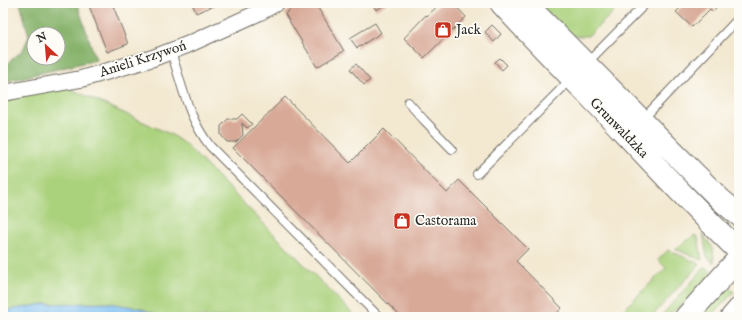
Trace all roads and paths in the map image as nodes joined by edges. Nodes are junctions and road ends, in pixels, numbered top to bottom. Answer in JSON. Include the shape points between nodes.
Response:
{"nodes":[{"id":1,"x":276,"y":3,"type":"edge"},
{"id":2,"x":501,"y":3,"type":"edge"},
{"id":3,"x":525,"y":3,"type":"edge"},
{"id":4,"x":646,"y":3,"type":"edge"},
{"id":5,"x":258,"y":8,"type":"edge"},
{"id":6,"x":739,"y":18,"type":"edge"},
{"id":7,"x":171,"y":52,"type":"junction"},
{"id":8,"x":578,"y":71,"type":"junction"},
{"id":9,"x":3,"y":94,"type":"edge"},
{"id":10,"x":408,"y":102,"type":"dead end"},
{"id":11,"x":641,"y":121,"type":"junction"},
{"id":12,"x":452,"y":149,"type":"dead end"},
{"id":13,"x":476,"y":174,"type":"dead end"},
{"id":14,"x":739,"y":215,"type":"edge"},
{"id":15,"x":739,"y":251,"type":"edge"},
{"id":16,"x":739,"y":258,"type":"edge"},
{"id":17,"x":739,"y":309,"type":"edge"},
{"id":18,"x":379,"y":317,"type":"edge"},
{"id":19,"x":686,"y":317,"type":"edge"},
{"id":20,"x":732,"y":317,"type":"edge"}],
"edges":[{"from":1,"to":5,"type":"street","name":"Anieli Krzywoń"},
{"from":2,"to":8,"type":"street","name":"Grunwaldzka"},
{"from":3,"to":8,"type":"street","name":"Grunwaldzka"},
{"from":4,"to":8,"type":"lane"},
{"from":5,"to":7,"type":"street","name":"Anieli Krzywoń"},
{"from":6,"to":11,"type":"lane"},
{"from":7,"to":9,"type":"street","name":"Anieli Krzywoń","via":[[81,79]]},
{"from":7,"to":18,"type":"lane","via":[[184,96],[199,130],[210,146]]},
{"from":8,"to":11,"type":"street","name":"Grunwaldzka"},
{"from":8,"to":13,"type":"lane"},
{"from":8,"to":15,"type":"street","name":"Grunwaldzka","via":[[700,214]]},
{"from":10,"to":12,"type":"lane"},
{"from":11,"to":14,"type":"street","name":"Grunwaldzka"},
{"from":16,"to":19,"type":"street"},
{"from":17,"to":20,"type":"street"}]}
